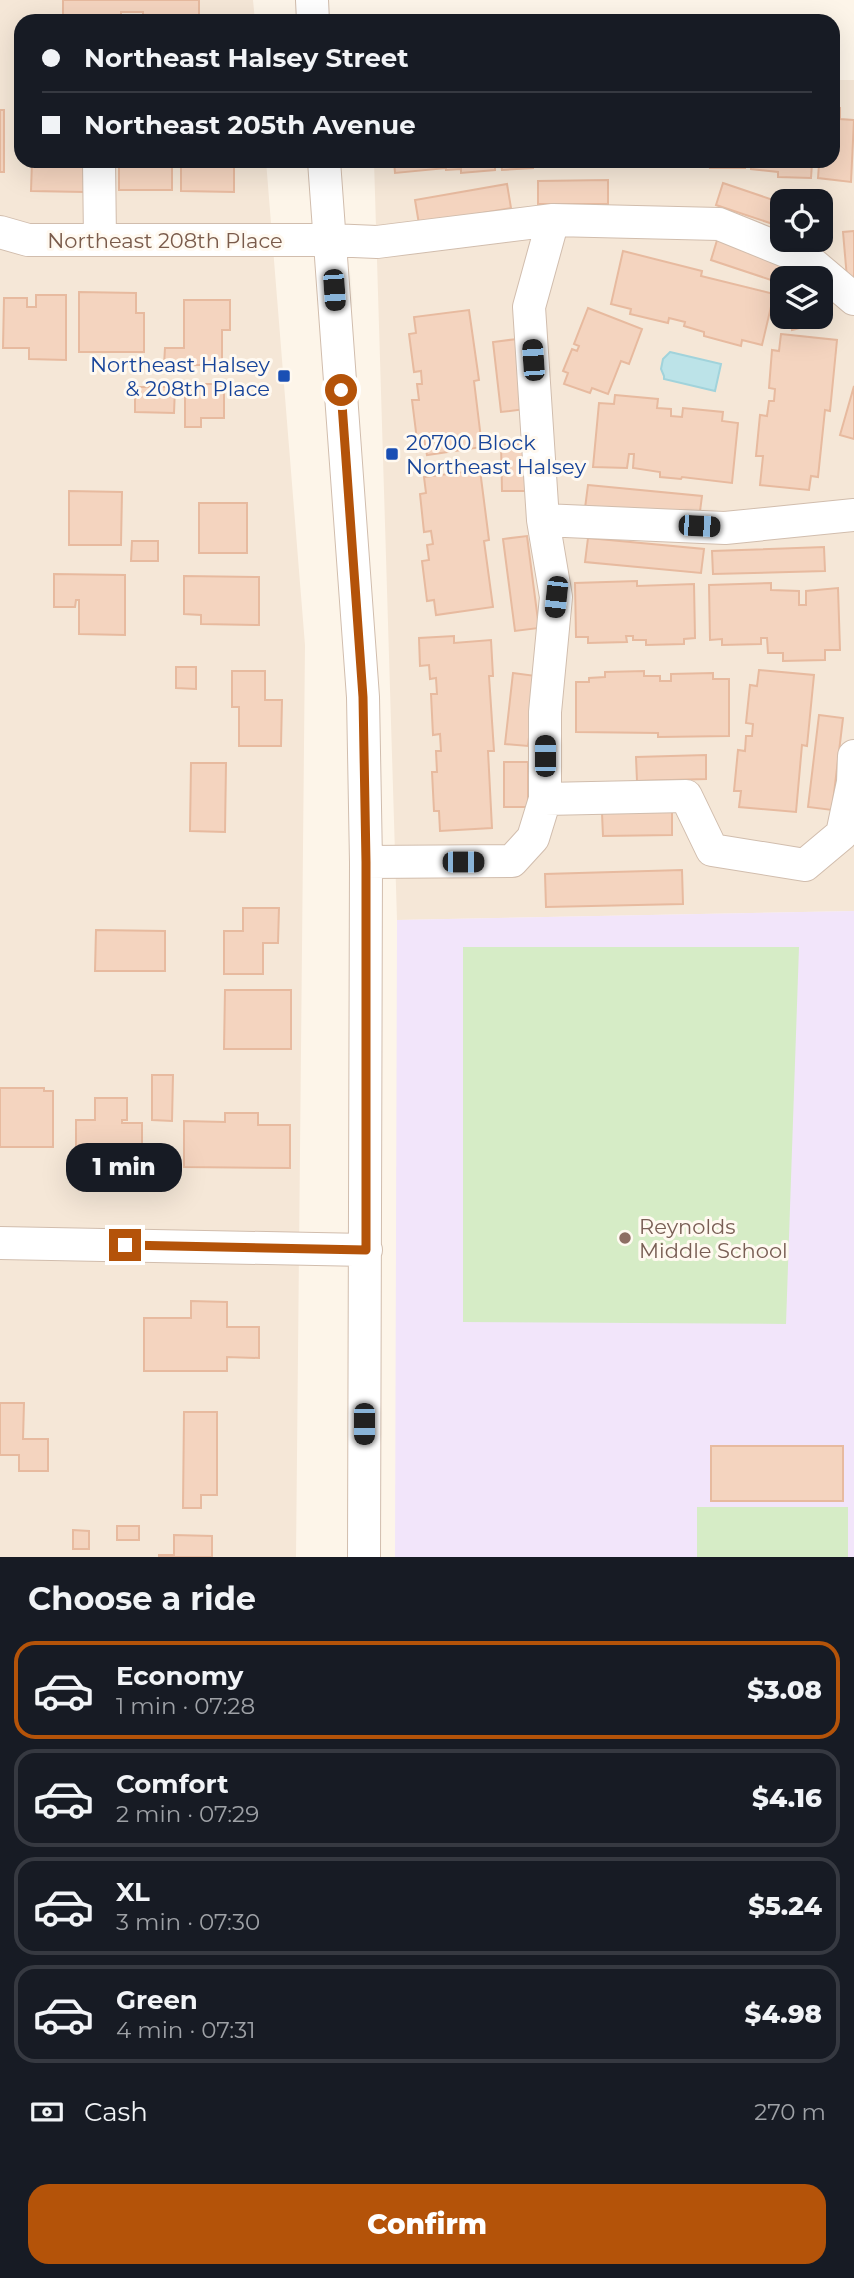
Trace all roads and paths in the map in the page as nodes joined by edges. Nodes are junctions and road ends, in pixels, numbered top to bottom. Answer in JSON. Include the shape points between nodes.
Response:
{"nodes":[{"id":1,"x":99,"y":168,"type":"edge"},
{"id":2,"x":325,"y":168,"type":"edge"},
{"id":3,"x":553,"y":220,"type":"junction"},
{"id":4,"x":0,"y":232,"type":"edge"},
{"id":5,"x":100,"y":240,"type":"junction"},
{"id":6,"x":330,"y":240,"type":"junction"},
{"id":7,"x":854,"y":299,"type":"edge"},
{"id":8,"x":854,"y":515,"type":"edge"},
{"id":9,"x":543,"y":520,"type":"junction"},
{"id":10,"x":854,"y":774,"type":"edge"},
{"id":11,"x":545,"y":799,"type":"junction"},
{"id":12,"x":366,"y":862,"type":"junction"},
{"id":13,"x":0,"y":1243,"type":"edge"},
{"id":14,"x":366,"y":1250,"type":"junction"},
{"id":15,"x":364,"y":1557,"type":"edge"}],
"edges":[{"from":1,"to":5,"type":"street"},
{"from":2,"to":6,"type":"street"},
{"from":3,"to":6,"type":"street","name":"Northeast 208th Place","via":[[377,242]]},
{"from":3,"to":7,"type":"street","name":"Northeast 208th Place","via":[[719,224],[808,260]]},
{"from":3,"to":9,"type":"street","via":[[529,307]]},
{"from":4,"to":5,"type":"street","name":"Northeast 208th Place","via":[[28,240]]},
{"from":5,"to":6,"type":"street","name":"Northeast 208th Place"},
{"from":6,"to":12,"type":"street","via":[[363,697]]},
{"from":8,"to":9,"type":"street","via":[[725,528]]},
{"from":9,"to":11,"type":"street","via":[[556,597],[545,712]]},
{"from":10,"to":11,"type":"street","via":[[842,834],[805,865],[712,850],[686,796]]},
{"from":11,"to":12,"type":"street","via":[[533,838],[512,861]]},
{"from":12,"to":14,"type":"street"},
{"from":13,"to":14,"type":"street"},
{"from":14,"to":15,"type":"street"}]}
